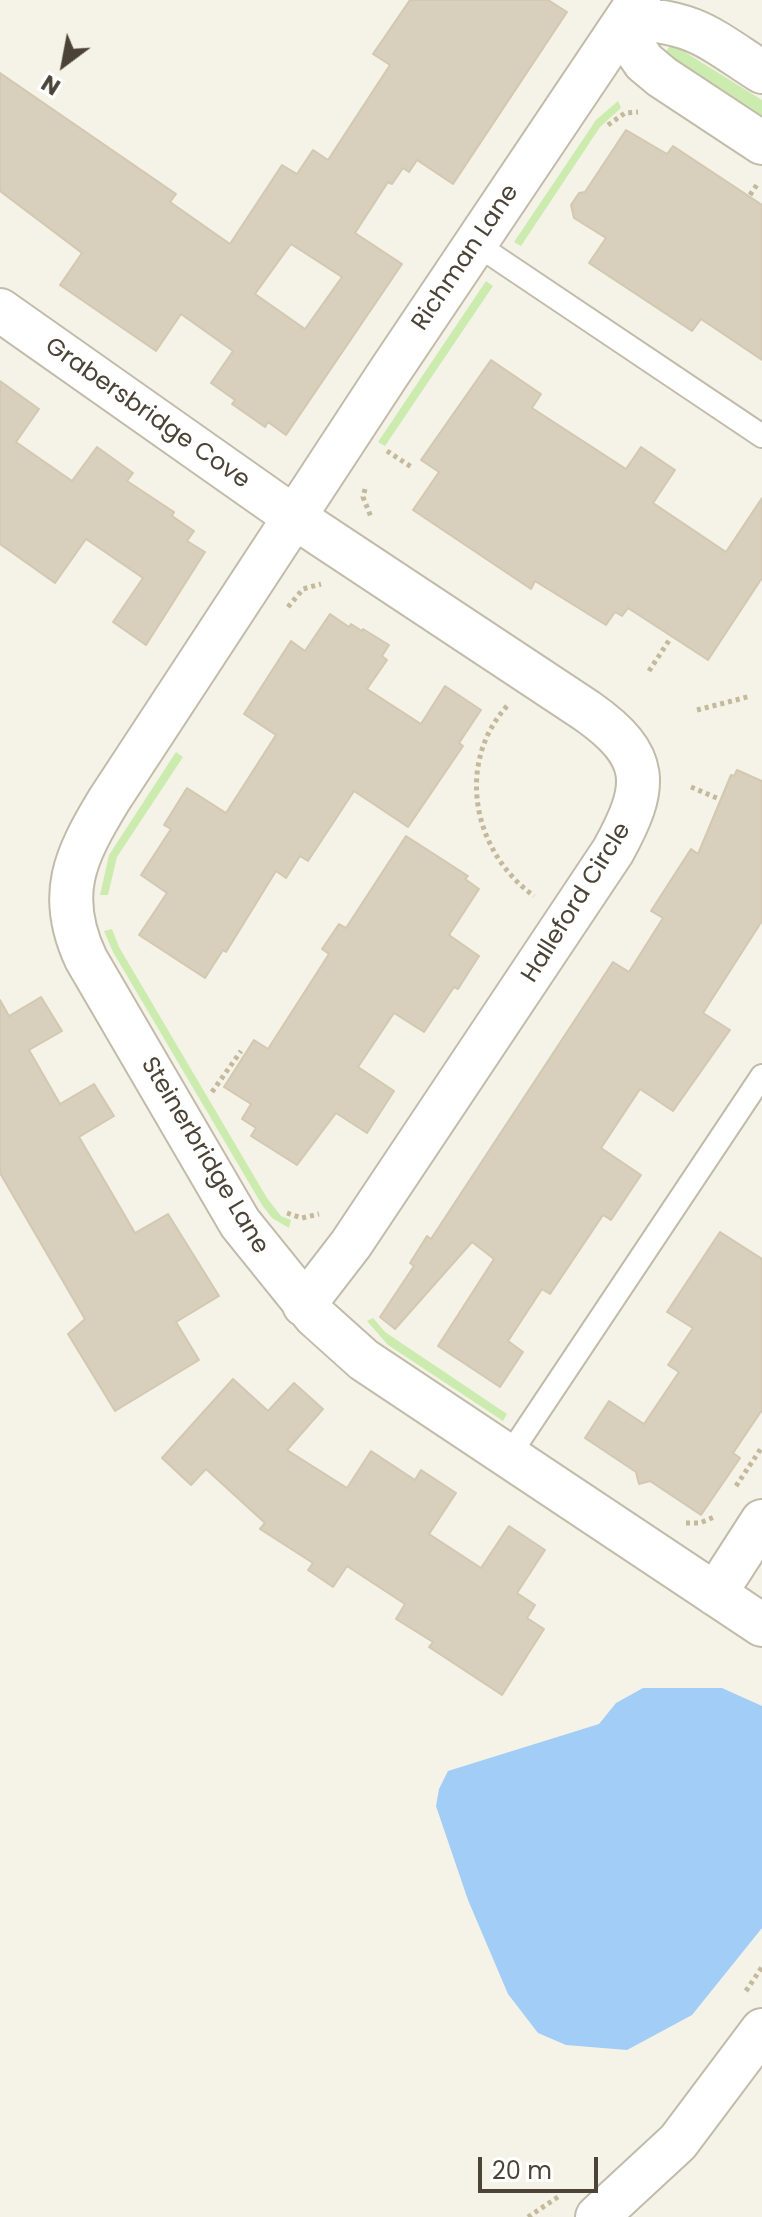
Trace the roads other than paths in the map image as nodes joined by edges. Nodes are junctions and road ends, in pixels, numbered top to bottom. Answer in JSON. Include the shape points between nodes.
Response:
{"nodes":[{"id":1,"x":629,"y":15,"type":"edge"},
{"id":2,"x":762,"y":72,"type":"edge"},
{"id":3,"x":762,"y":143,"type":"edge"},
{"id":4,"x":476,"y":244,"type":"junction"},
{"id":5,"x":0,"y":310,"type":"edge"},
{"id":6,"x":762,"y":436,"type":"edge"},
{"id":7,"x":294,"y":517,"type":"junction"},
{"id":8,"x":762,"y":1076,"type":"edge"},
{"id":9,"x":304,"y":1305,"type":"junction"},
{"id":10,"x":508,"y":1457,"type":"junction"},
{"id":11,"x":762,"y":1521,"type":"edge"},
{"id":12,"x":715,"y":1594,"type":"junction"},
{"id":13,"x":762,"y":1625,"type":"edge"},
{"id":14,"x":762,"y":2030,"type":"edge"},
{"id":15,"x":597,"y":2217,"type":"edge"}],
"edges":[{"from":1,"to":2,"type":"street","via":[[694,27]]},
{"from":1,"to":3,"type":"street","via":[[644,62]]},
{"from":1,"to":4,"type":"street","name":"Richman Lane"},
{"from":4,"to":6,"type":"lane"},
{"from":4,"to":7,"type":"street","name":"Richman Lane"},
{"from":5,"to":7,"type":"street","name":"Grabersbridge Cove"},
{"from":7,"to":9,"type":"street","name":"Steinerbridge Lane","via":[[88,835],[73,875],[70,906],[75,937],[86,959],[240,1223]]},
{"from":7,"to":9,"type":"street","name":"Halleford Circle","via":[[615,731],[634,757],[639,784],[634,812],[550,948],[351,1244]]},
{"from":8,"to":10,"type":"lane"},
{"from":9,"to":10,"type":"street","name":"Steinerbridge Lane","via":[[364,1360]]},
{"from":10,"to":12,"type":"street","name":"Steinerbridge Lane"},
{"from":11,"to":12,"type":"street"},
{"from":12,"to":13,"type":"street","name":"Steinerbridge Lane"},
{"from":14,"to":15,"type":"street","via":[[678,2142]]}]}
